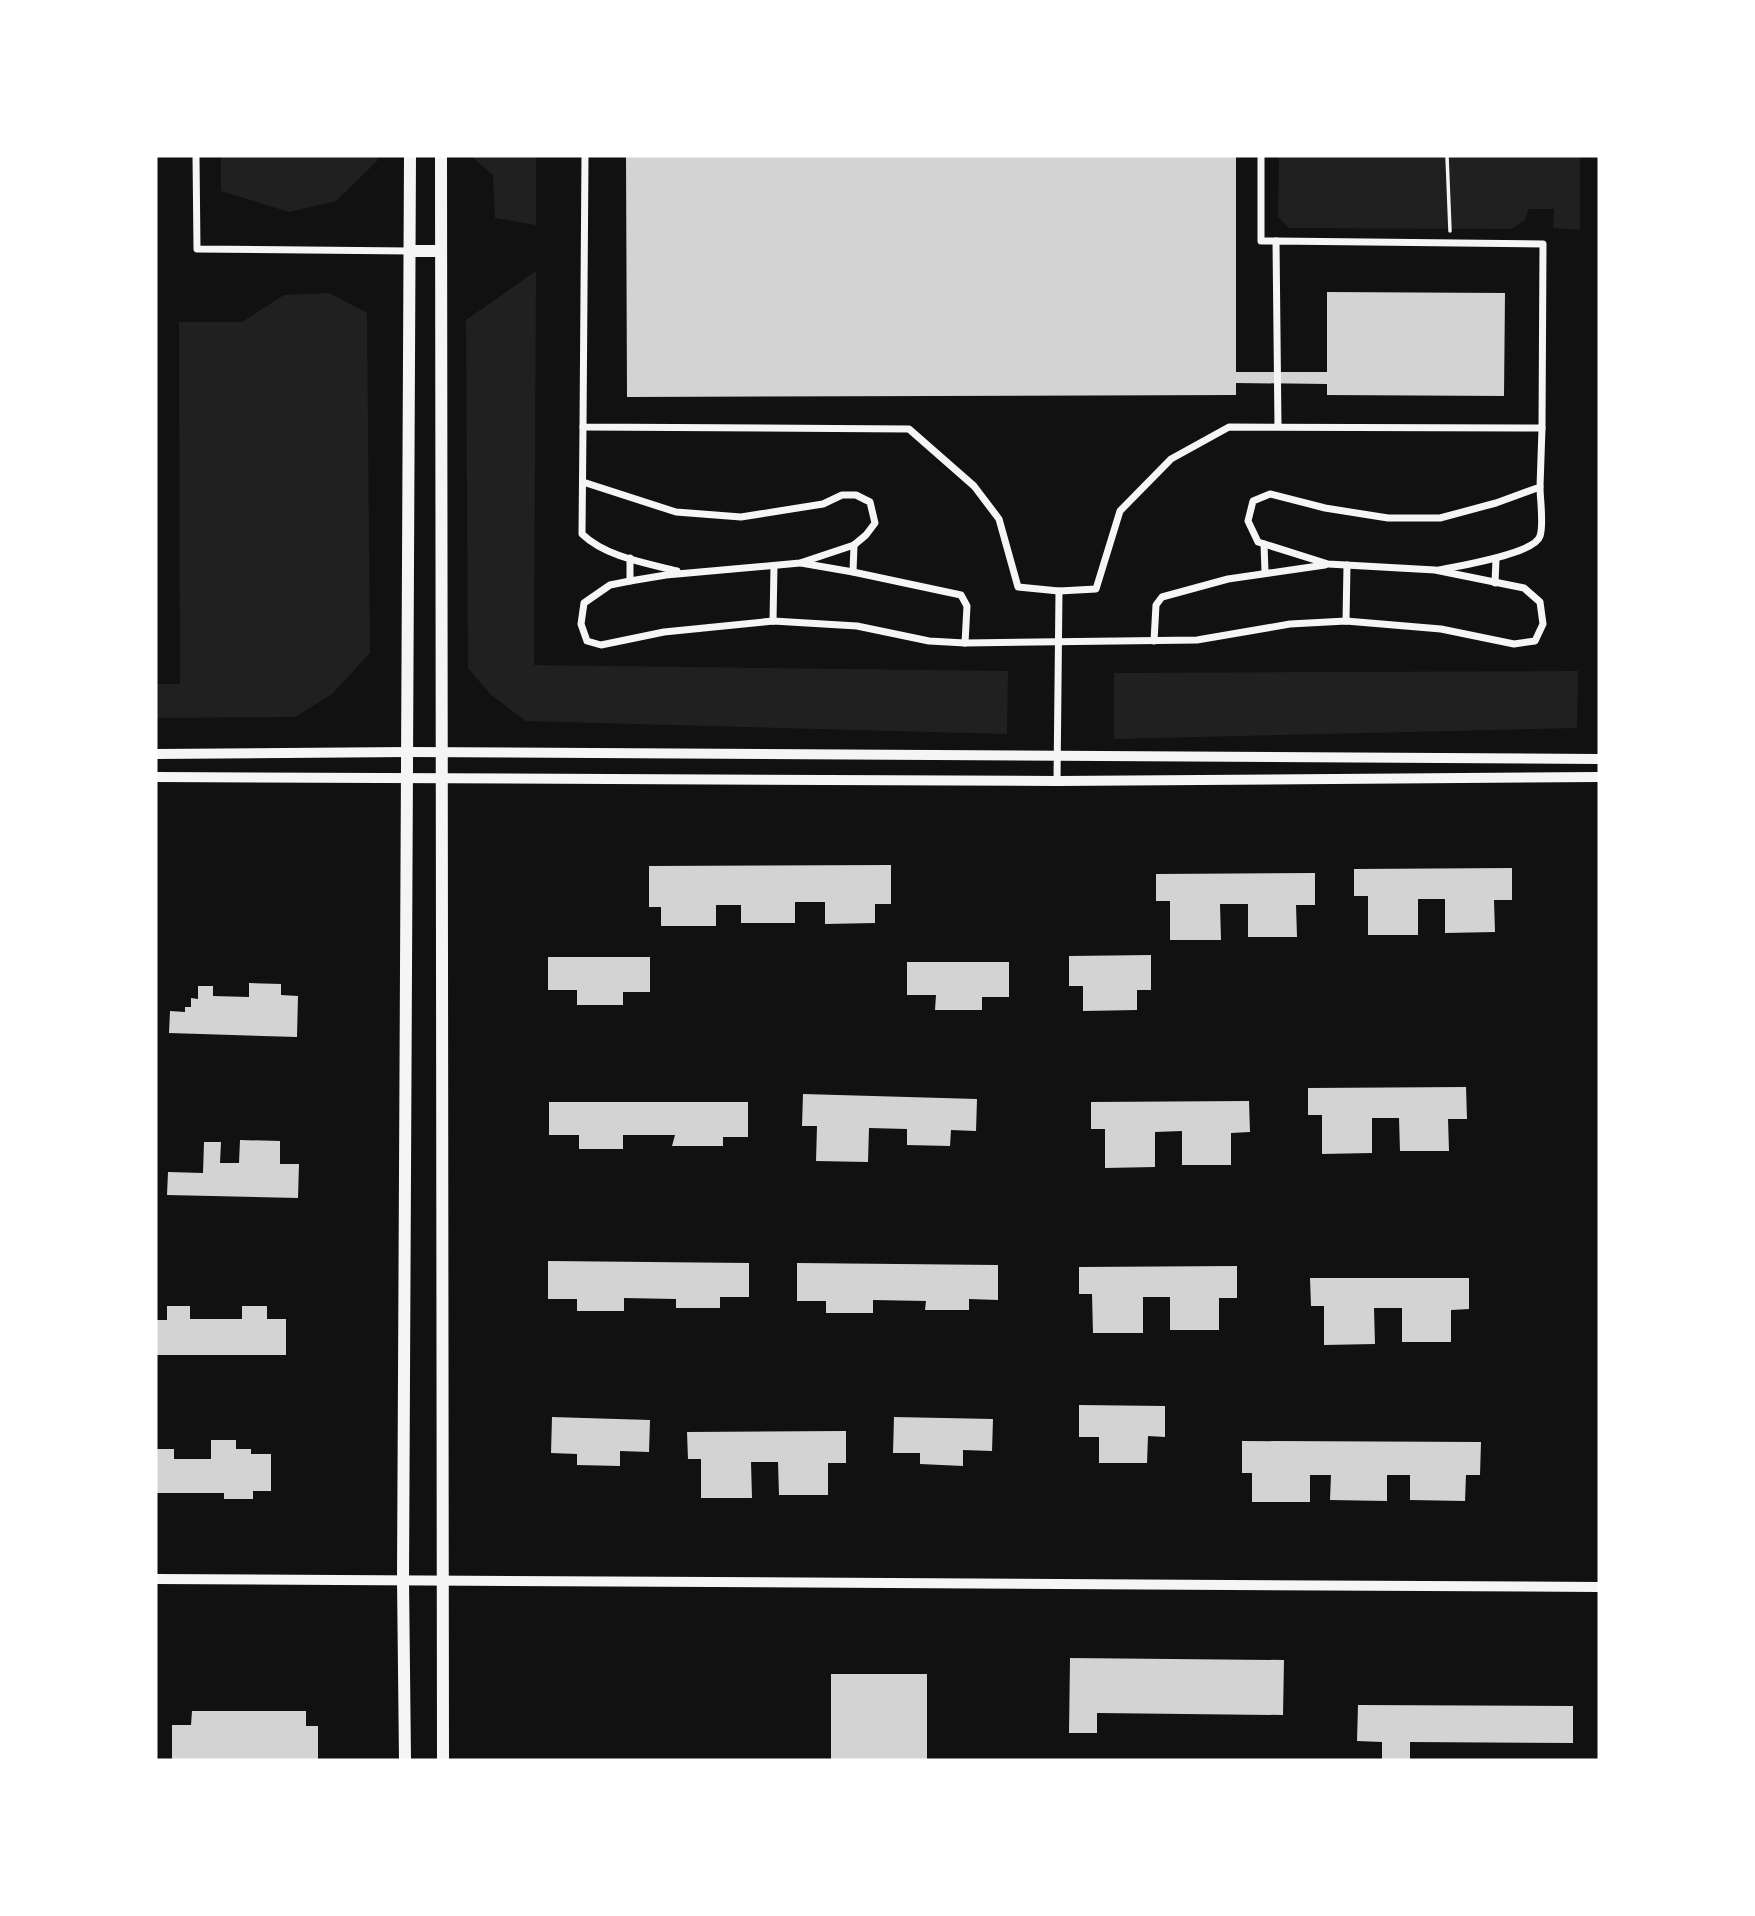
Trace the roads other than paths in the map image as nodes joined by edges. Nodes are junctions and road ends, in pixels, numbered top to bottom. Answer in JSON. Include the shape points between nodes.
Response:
{"nodes":[{"id":1,"x":196,"y":156,"type":"edge"},
{"id":2,"x":410,"y":156,"type":"edge"},
{"id":3,"x":440,"y":156,"type":"edge"},
{"id":4,"x":585,"y":156,"type":"edge"},
{"id":5,"x":1261,"y":156,"type":"edge"},
{"id":6,"x":1276,"y":241,"type":"junction"},
{"id":7,"x":410,"y":251,"type":"junction"},
{"id":8,"x":441,"y":251,"type":"junction"},
{"id":9,"x":583,"y":427,"type":"junction"},
{"id":10,"x":1278,"y":427,"type":"junction"},
{"id":11,"x":1542,"y":428,"type":"junction"},
{"id":12,"x":583,"y":482,"type":"junction"},
{"id":13,"x":1540,"y":487,"type":"junction"},
{"id":14,"x":1264,"y":544,"type":"junction"},
{"id":15,"x":854,"y":545,"type":"junction"},
{"id":16,"x":630,"y":558,"type":"junction"},
{"id":17,"x":1496,"y":559,"type":"junction"},
{"id":18,"x":800,"y":563,"type":"junction"},
{"id":19,"x":1328,"y":564,"type":"junction"},
{"id":20,"x":1347,"y":565,"type":"junction"},
{"id":21,"x":774,"y":566,"type":"junction"},
{"id":22,"x":1435,"y":570,"type":"junction"},
{"id":23,"x":853,"y":572,"type":"junction"},
{"id":24,"x":1265,"y":572,"type":"junction"},
{"id":25,"x":685,"y":573,"type":"junction"},
{"id":26,"x":630,"y":581,"type":"junction"},
{"id":27,"x":1495,"y":583,"type":"junction"},
{"id":28,"x":1059,"y":591,"type":"junction"},
{"id":29,"x":773,"y":621,"type":"junction"},
{"id":30,"x":1346,"y":621,"type":"junction"},
{"id":31,"x":1059,"y":642,"type":"junction"},
{"id":32,"x":1154,"y":642,"type":"junction"},
{"id":33,"x":965,"y":643,"type":"junction"},
{"id":34,"x":409,"y":752,"type":"junction"},
{"id":35,"x":442,"y":753,"type":"junction"},
{"id":36,"x":156,"y":754,"type":"edge"},
{"id":37,"x":1057,"y":756,"type":"junction"},
{"id":38,"x":1599,"y":759,"type":"edge"},
{"id":39,"x":156,"y":777,"type":"edge"},
{"id":40,"x":408,"y":777,"type":"junction"},
{"id":41,"x":1599,"y":777,"type":"edge"},
{"id":42,"x":441,"y":778,"type":"junction"},
{"id":43,"x":1057,"y":781,"type":"junction"},
{"id":44,"x":156,"y":1580,"type":"edge"},
{"id":45,"x":403,"y":1580,"type":"junction"},
{"id":46,"x":443,"y":1580,"type":"junction"},
{"id":47,"x":1599,"y":1587,"type":"edge"},
{"id":48,"x":405,"y":1760,"type":"edge"},
{"id":49,"x":443,"y":1760,"type":"edge"}],
"edges":[{"from":1,"to":7,"type":"street","via":[[197,250]]},
{"from":2,"to":7,"type":"main road"},
{"from":3,"to":8,"type":"main road"},
{"from":4,"to":9,"type":"street"},
{"from":5,"to":6,"type":"street","via":[[1261,241]]},
{"from":6,"to":10,"type":"street"},
{"from":6,"to":11,"type":"street","via":[[1543,244]]},
{"from":7,"to":8,"type":"main road"},
{"from":7,"to":34,"type":"main road"},
{"from":8,"to":35,"type":"main road"},
{"from":9,"to":12,"type":"street"},
{"from":9,"to":28,"type":"street","via":[[909,429],[974,486],[999,519],[1018,587]]},
{"from":10,"to":11,"type":"street"},
{"from":10,"to":28,"type":"street","via":[[1229,427],[1171,459],[1120,511],[1096,589]]},
{"from":11,"to":13,"type":"street"},
{"from":12,"to":15,"type":"street","via":[[676,512],[741,517],[856,495],[870,502],[875,523]]},
{"from":12,"to":16,"type":"street","via":[[582,534],[593,545]]},
{"from":13,"to":14,"type":"street","via":[[1440,518],[1388,518],[1270,494],[1254,501],[1248,522],[1258,542]]},
{"from":13,"to":17,"type":"street","via":[[1541,536],[1535,543]]},
{"from":14,"to":19,"type":"street"},
{"from":14,"to":24,"type":"street"},
{"from":15,"to":18,"type":"street"},
{"from":15,"to":23,"type":"street"},
{"from":16,"to":25,"type":"street"},
{"from":16,"to":26,"type":"street"},
{"from":17,"to":22,"type":"street"},
{"from":17,"to":27,"type":"street"},
{"from":18,"to":21,"type":"street"},
{"from":18,"to":23,"type":"street"},
{"from":19,"to":20,"type":"street"},
{"from":19,"to":24,"type":"street"},
{"from":20,"to":22,"type":"street"},
{"from":20,"to":30,"type":"street"},
{"from":21,"to":25,"type":"street"},
{"from":21,"to":29,"type":"street"},
{"from":22,"to":27,"type":"street"},
{"from":23,"to":33,"type":"street","via":[[961,595],[967,606]]},
{"from":24,"to":32,"type":"street","via":[[1162,597],[1156,605]]},
{"from":25,"to":26,"type":"street"},
{"from":26,"to":29,"type":"street","via":[[610,585],[584,603],[581,624],[587,640],[601,645],[664,632]]},
{"from":27,"to":30,"type":"street","via":[[1524,588],[1540,601],[1543,624],[1535,641],[1514,644],[1441,629]]},
{"from":28,"to":31,"type":"street"},
{"from":29,"to":33,"type":"street","via":[[857,626],[929,641]]},
{"from":30,"to":32,"type":"street"},
{"from":31,"to":32,"type":"street"},
{"from":31,"to":33,"type":"street"},
{"from":31,"to":37,"type":"street"},
{"from":34,"to":35,"type":"street"},
{"from":34,"to":36,"type":"street"},
{"from":34,"to":40,"type":"main road"},
{"from":35,"to":37,"type":"street"},
{"from":35,"to":42,"type":"main road"},
{"from":37,"to":38,"type":"street"},
{"from":37,"to":43,"type":"street"},
{"from":39,"to":40,"type":"street"},
{"from":40,"to":42,"type":"street"},
{"from":40,"to":45,"type":"main road"},
{"from":41,"to":43,"type":"street"},
{"from":42,"to":43,"type":"street"},
{"from":42,"to":46,"type":"main road"},
{"from":44,"to":45,"type":"street"},
{"from":45,"to":46,"type":"street"},
{"from":45,"to":48,"type":"main road"},
{"from":46,"to":47,"type":"street"},
{"from":46,"to":49,"type":"main road"}]}
